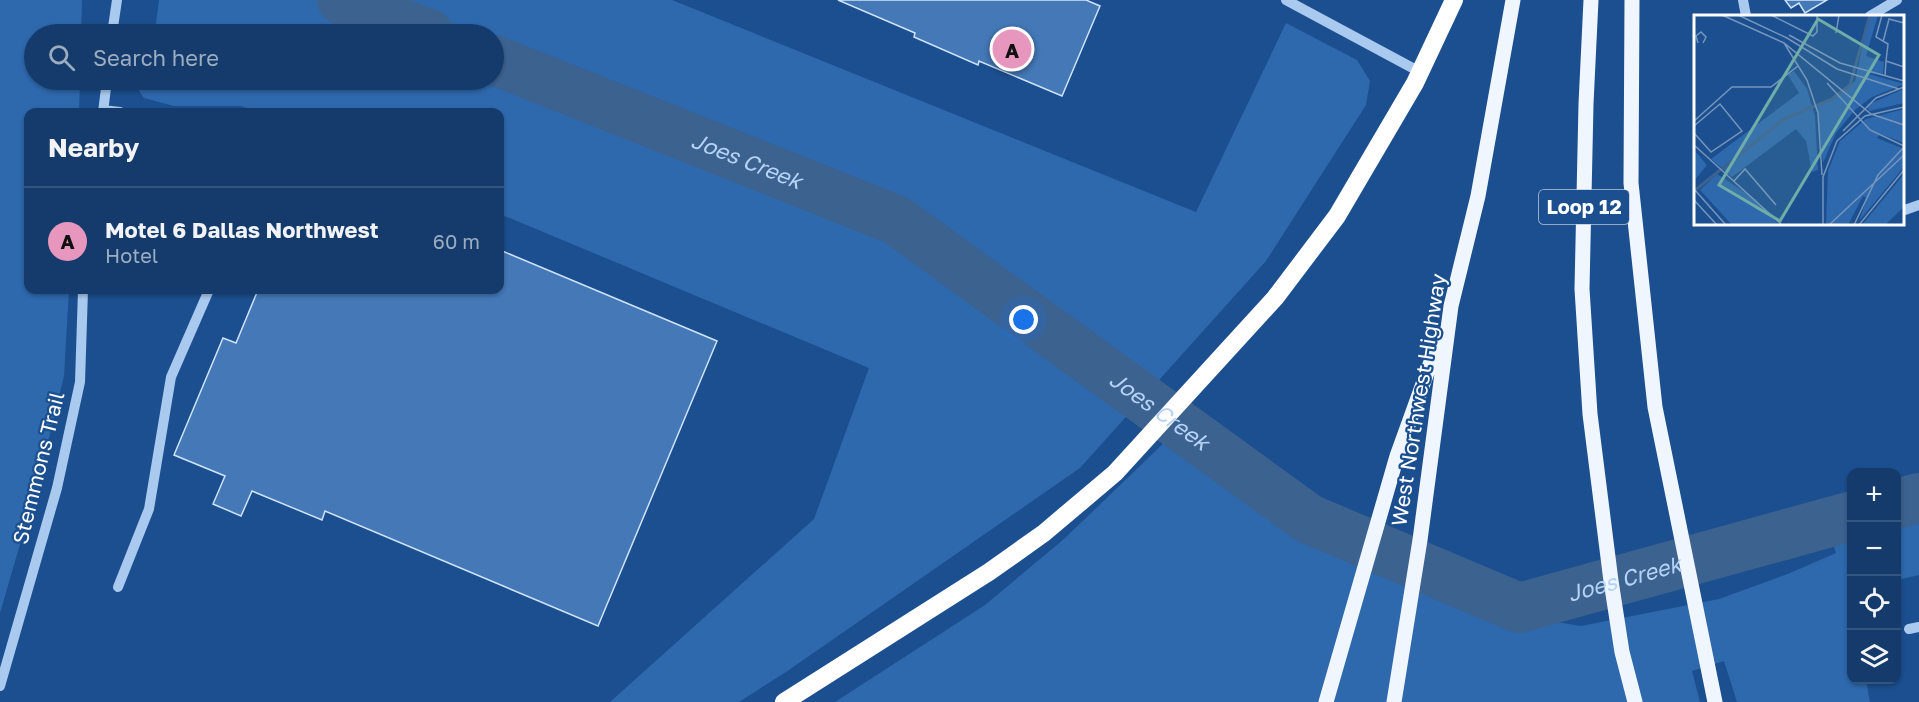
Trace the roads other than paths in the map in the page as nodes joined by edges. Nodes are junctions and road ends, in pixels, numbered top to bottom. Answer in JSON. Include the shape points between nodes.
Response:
{"nodes":[{"id":1,"x":117,"y":0,"type":"edge"},
{"id":2,"x":1286,"y":0,"type":"edge"},
{"id":3,"x":1454,"y":0,"type":"edge"},
{"id":4,"x":1513,"y":0,"type":"edge"},
{"id":5,"x":1591,"y":0,"type":"edge"},
{"id":6,"x":1632,"y":0,"type":"edge"},
{"id":7,"x":1743,"y":0,"type":"edge"},
{"id":8,"x":1897,"y":0,"type":"edge"},
{"id":9,"x":1746,"y":15,"type":"edge"},
{"id":10,"x":1872,"y":15,"type":"edge"},
{"id":11,"x":113,"y":24,"type":"edge"},
{"id":12,"x":1420,"y":72,"type":"junction"},
{"id":13,"x":106,"y":90,"type":"edge"},
{"id":14,"x":103,"y":108,"type":"edge"},
{"id":15,"x":1919,"y":205,"type":"edge"},
{"id":16,"x":1904,"y":210,"type":"edge"},
{"id":17,"x":83,"y":294,"type":"edge"},
{"id":18,"x":207,"y":294,"type":"edge"},
{"id":19,"x":1451,"y":306,"type":"junction"},
{"id":20,"x":118,"y":586,"type":"dead end"},
{"id":21,"x":0,"y":686,"type":"edge"},
{"id":22,"x":784,"y":702,"type":"edge"},
{"id":23,"x":1326,"y":702,"type":"edge"},
{"id":24,"x":1394,"y":702,"type":"edge"},
{"id":25,"x":1635,"y":702,"type":"edge"},
{"id":26,"x":1714,"y":702,"type":"edge"}],
"edges":[{"from":1,"to":11,"type":"street"},
{"from":2,"to":12,"type":"street"},
{"from":3,"to":12,"type":"highway"},
{"from":4,"to":19,"type":"main road","name":"West Northwest Highway","via":[[1478,196]]},
{"from":5,"to":25,"type":"main road","number":"Loop 12","via":[[1582,289],[1590,414],[1622,652]]},
{"from":6,"to":26,"type":"main road","via":[[1631,183],[1655,406]]},
{"from":7,"to":9,"type":"street"},
{"from":8,"to":10,"type":"street"},
{"from":12,"to":22,"type":"highway","via":[[1337,216],[1275,298],[1115,473],[1044,533],[989,572]]},
{"from":13,"to":14,"type":"street"},
{"from":15,"to":16,"type":"street"},
{"from":17,"to":21,"type":"street","name":"Stemmons Trail","via":[[80,382],[57,488]]},
{"from":18,"to":20,"type":"street","via":[[171,377],[149,509]]},
{"from":19,"to":23,"type":"main road","via":[[1397,456]]},
{"from":19,"to":24,"type":"main road","name":"West Northwest Highway"}]}
